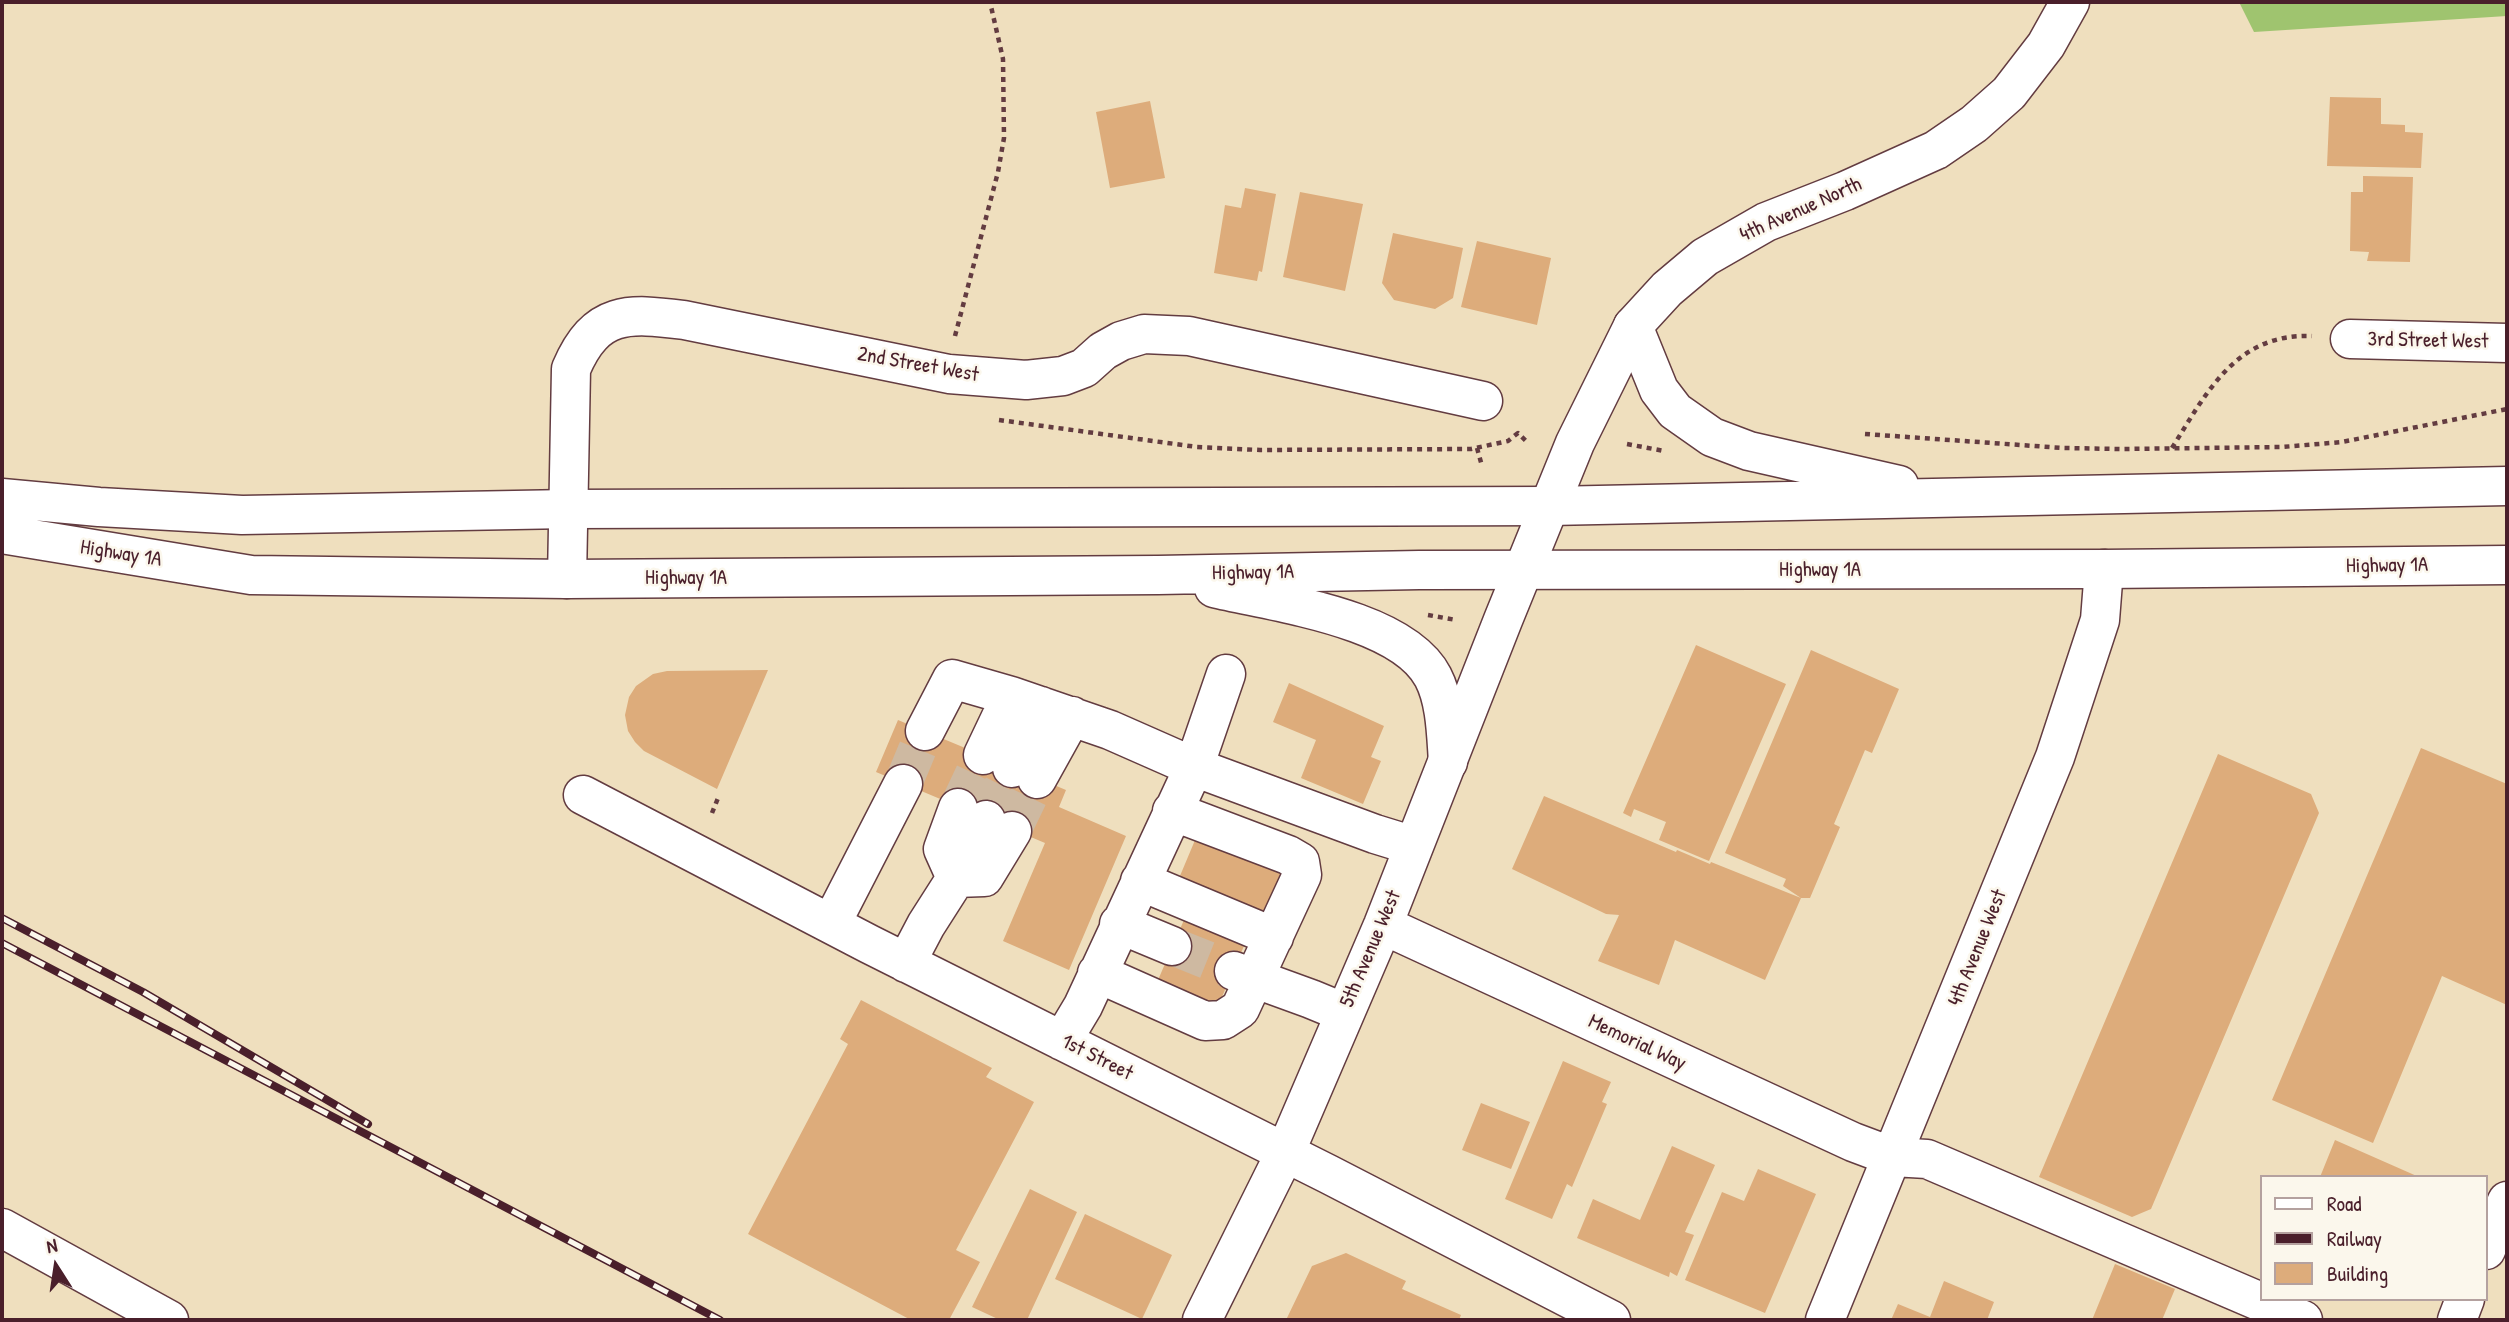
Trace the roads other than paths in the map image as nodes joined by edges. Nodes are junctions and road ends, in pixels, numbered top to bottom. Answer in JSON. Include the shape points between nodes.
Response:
{"nodes":[{"id":1,"x":2070,"y":2,"type":"edge"},
{"id":2,"x":1633,"y":326,"type":"junction"},
{"id":3,"x":2350,"y":339,"type":"road end"},
{"id":4,"x":2507,"y":343,"type":"edge"},
{"id":5,"x":1483,"y":401,"type":"dead end"},
{"id":6,"x":2507,"y":486,"type":"edge"},
{"id":7,"x":2,"y":498,"type":"edge"},
{"id":8,"x":1959,"y":498,"type":"junction"},
{"id":9,"x":1550,"y":506,"type":"junction"},
{"id":10,"x":569,"y":509,"type":"junction"},
{"id":11,"x":2,"y":534,"type":"edge"},
{"id":12,"x":2507,"y":565,"type":"edge"},
{"id":13,"x":2104,"y":569,"type":"junction"},
{"id":14,"x":1523,"y":571,"type":"junction"},
{"id":15,"x":1158,"y":575,"type":"junction"},
{"id":16,"x":567,"y":579,"type":"junction"},
{"id":17,"x":1226,"y":674,"type":"dead end"},
{"id":18,"x":1041,"y":706,"type":"junction"},
{"id":19,"x":925,"y":731,"type":"tunnel mouth"},
{"id":20,"x":1448,"y":762,"type":"junction"},
{"id":21,"x":1194,"y":767,"type":"junction"},
{"id":22,"x":903,"y":784,"type":"tunnel mouth"},
{"id":23,"x":583,"y":795,"type":"dead end"},
{"id":24,"x":1172,"y":811,"type":"junction"},
{"id":25,"x":1413,"y":846,"type":"junction"},
{"id":26,"x":957,"y":878,"type":"junction"},
{"id":27,"x":1140,"y":881,"type":"junction"},
{"id":28,"x":831,"y":924,"type":"junction"},
{"id":29,"x":1119,"y":924,"type":"junction"},
{"id":30,"x":1383,"y":925,"type":"junction"},
{"id":31,"x":1274,"y":937,"type":"junction"},
{"id":32,"x":1172,"y":946,"type":"tunnel mouth"},
{"id":33,"x":906,"y":963,"type":"junction"},
{"id":34,"x":1097,"y":973,"type":"junction"},
{"id":35,"x":1245,"y":975,"type":"junction"},
{"id":36,"x":1345,"y":1013,"type":"junction"},
{"id":37,"x":1062,"y":1041,"type":"junction"},
{"id":38,"x":1285,"y":1153,"type":"junction"},
{"id":39,"x":1893,"y":1157,"type":"junction"},
{"id":40,"x":2507,"y":1200,"type":"edge"},
{"id":41,"x":2,"y":1228,"type":"edge"},
{"id":42,"x":2488,"y":1245,"type":"edge"},
{"id":43,"x":2464,"y":1301,"type":"edge"},
{"id":44,"x":169,"y":1320,"type":"edge"},
{"id":45,"x":1202,"y":1320,"type":"edge"},
{"id":46,"x":1611,"y":1320,"type":"edge"},
{"id":47,"x":1825,"y":1320,"type":"edge"},
{"id":48,"x":2303,"y":1320,"type":"edge"},
{"id":49,"x":2456,"y":1320,"type":"edge"}],
"edges":[{"from":1,"to":2,"type":"main road","name":"4th Avenue North","via":[[2046,45],[2016,84],[1974,124],[1936,150],[1766,222],[1705,257]]},
{"from":2,"to":8,"type":"main road","via":[[1659,390],[1675,411],[1712,438],[1749,451]]},
{"from":2,"to":9,"type":"main road","name":"4th Avenue North","via":[[1583,424]]},
{"from":3,"to":4,"type":"main road","name":"3rd Street West"},
{"from":5,"to":10,"type":"main road","name":"2nd Street West","via":[[1189,336],[1132,337],[1103,351],[1084,368],[1063,376],[1026,380],[949,374],[642,315],[614,319],[593,334],[571,369]]},
{"from":6,"to":8,"type":"main road","name":"Highway 1A"},
{"from":7,"to":10,"type":"main road","name":"Highway 1A","via":[[242,515]]},
{"from":8,"to":9,"type":"main road","name":"Highway 1A"},
{"from":9,"to":10,"type":"main road","name":"Highway 1A"},
{"from":9,"to":14,"type":"main road","name":"4th Avenue North"},
{"from":10,"to":16,"type":"main road","name":"2nd Street West"},
{"from":11,"to":16,"type":"main road","name":"Highway 1A","via":[[251,575]]},
{"from":12,"to":13,"type":"main road","name":"Highway 1A"},
{"from":13,"to":14,"type":"main road","name":"Highway 1A"},
{"from":13,"to":39,"type":"main road","name":"4th Avenue West","via":[[2100,620],[2055,757]]},
{"from":14,"to":15,"type":"main road","name":"Highway 1A"},
{"from":14,"to":20,"type":"main road","name":"5th Avenue West"},
{"from":15,"to":16,"type":"main road","name":"Highway 1A"},
{"from":15,"to":20,"type":"main road","via":[[1348,619],[1386,634],[1420,657],[1435,679]]},
{"from":17,"to":21,"type":"main road"},
{"from":18,"to":18,"type":"main road","via":[[1011,767]]},
{"from":18,"to":19,"type":"main road","via":[[952,679]]},
{"from":18,"to":21,"type":"main road"},
{"from":20,"to":25,"type":"main road","name":"5th Avenue West"},
{"from":21,"to":24,"type":"main road"},
{"from":21,"to":25,"type":"main road"},
{"from":22,"to":28,"type":"main road"},
{"from":23,"to":28,"type":"main road","name":"1st Street"},
{"from":24,"to":27,"type":"main road"},
{"from":24,"to":31,"type":"main road","via":[[1300,862],[1303,875]]},
{"from":25,"to":30,"type":"main road","name":"5th Avenue West"},
{"from":26,"to":26,"type":"main road","via":[[943,849],[985,820],[984,877]]},
{"from":26,"to":33,"type":"main road"},
{"from":27,"to":29,"type":"main road"},
{"from":27,"to":31,"type":"main road"},
{"from":28,"to":33,"type":"main road","name":"1st Street"},
{"from":29,"to":32,"type":"main road"},
{"from":29,"to":34,"type":"main road"},
{"from":30,"to":36,"type":"main road","name":"5th Avenue West"},
{"from":30,"to":39,"type":"main road","name":"Memorial Way"},
{"from":31,"to":35,"type":"main road"},
{"from":33,"to":37,"type":"main road","name":"1st Street"},
{"from":34,"to":35,"type":"main road","via":[[1205,1021],[1223,1020],[1240,1009]]},
{"from":34,"to":37,"type":"main road"},
{"from":35,"to":36,"type":"main road"},
{"from":36,"to":38,"type":"main road","name":"5th Avenue West"},
{"from":37,"to":38,"type":"main road","name":"1st Street"},
{"from":38,"to":45,"type":"main road","name":"5th Avenue West"},
{"from":38,"to":46,"type":"main road","name":"1st Street"},
{"from":39,"to":47,"type":"main road","name":"4th Avenue West"},
{"from":39,"to":48,"type":"main road","name":"Memorial Way","via":[[1927,1158]]},
{"from":40,"to":42,"type":"main road"},
{"from":41,"to":44,"type":"main road"},
{"from":43,"to":49,"type":"main road"}]}
